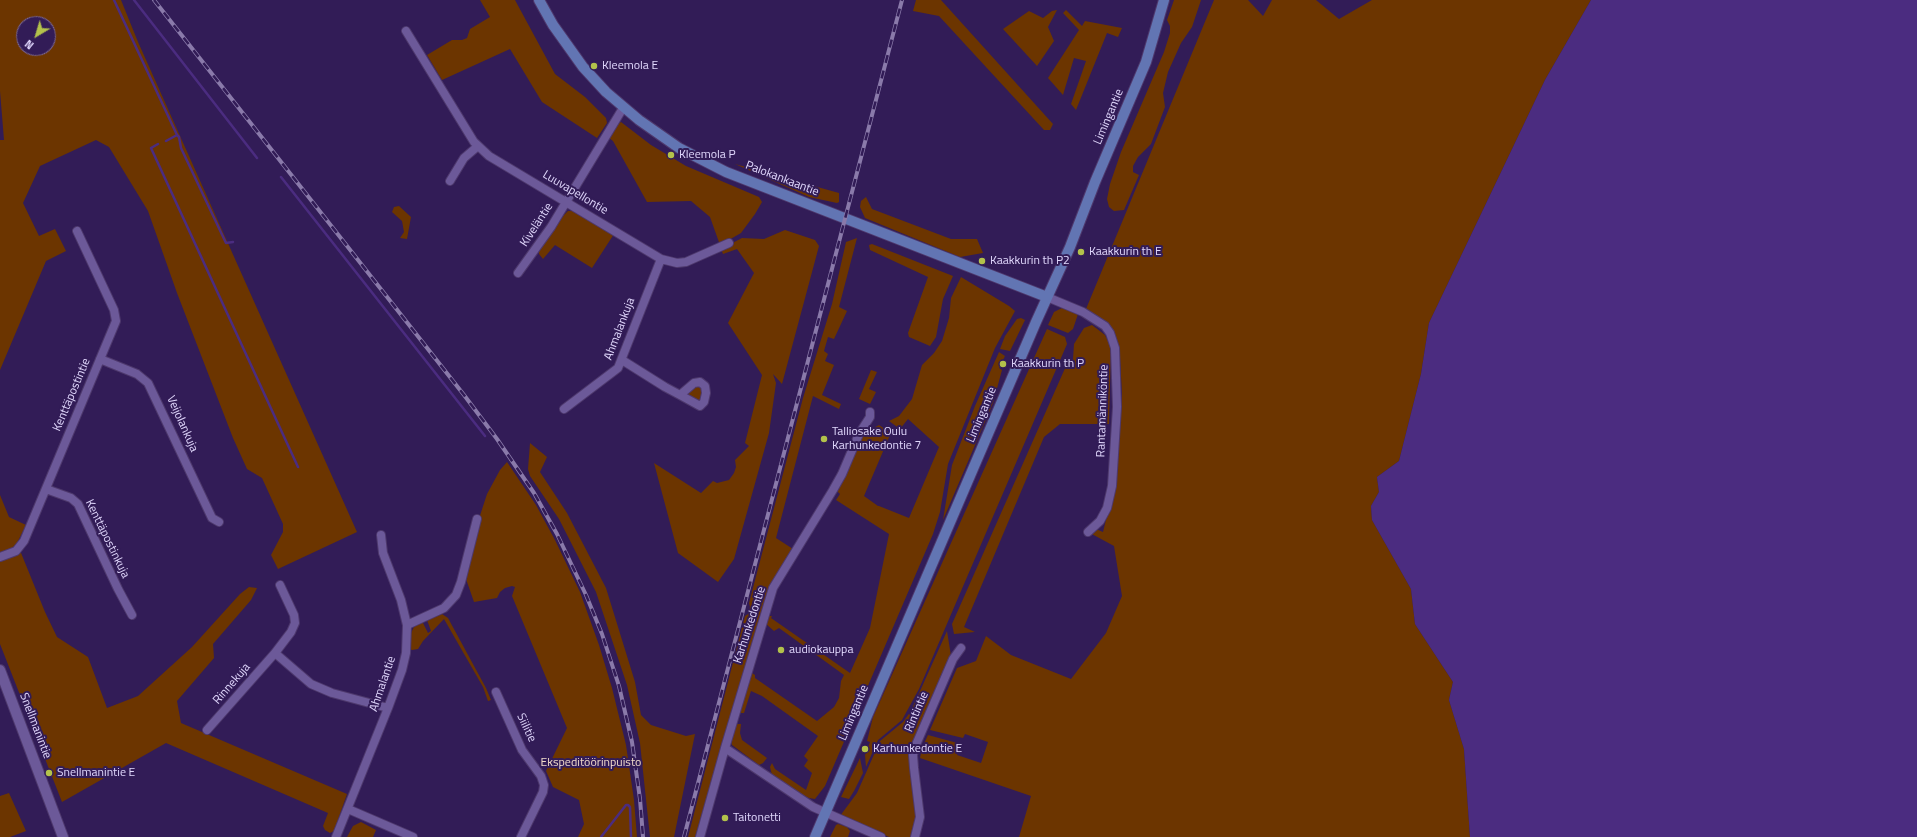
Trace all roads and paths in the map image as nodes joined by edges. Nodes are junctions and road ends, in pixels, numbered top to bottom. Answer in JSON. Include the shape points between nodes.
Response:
{"nodes":[{"id":1,"x":539,"y":0,"type":"edge"},
{"id":2,"x":1164,"y":0,"type":"edge"},
{"id":3,"x":406,"y":31,"type":"dead end"},
{"id":4,"x":624,"y":108,"type":"junction"},
{"id":5,"x":478,"y":146,"type":"junction"},
{"id":6,"x":450,"y":181,"type":"dead end"},
{"id":7,"x":566,"y":202,"type":"junction"},
{"id":8,"x":77,"y":231,"type":"dead end"},
{"id":9,"x":729,"y":243,"type":"dead end"},
{"id":10,"x":661,"y":259,"type":"junction"},
{"id":11,"x":518,"y":273,"type":"dead end"},
{"id":12,"x":1047,"y":297,"type":"junction"},
{"id":13,"x":100,"y":359,"type":"junction"},
{"id":14,"x":622,"y":360,"type":"junction"},
{"id":15,"x":680,"y":395,"type":"dead end"},
{"id":16,"x":564,"y":408,"type":"dead end"},
{"id":17,"x":870,"y":412,"type":"dead end"},
{"id":18,"x":46,"y":489,"type":"junction"},
{"id":19,"x":477,"y":519,"type":"dead end"},
{"id":20,"x":219,"y":522,"type":"dead end"},
{"id":21,"x":1088,"y":532,"type":"dead end"},
{"id":22,"x":381,"y":535,"type":"dead end"},
{"id":23,"x":0,"y":558,"type":"edge"},
{"id":24,"x":280,"y":585,"type":"dead end"},
{"id":25,"x":132,"y":615,"type":"dead end"},
{"id":26,"x":407,"y":625,"type":"junction"},
{"id":27,"x":961,"y":648,"type":"dead end"},
{"id":28,"x":275,"y":653,"type":"junction"},
{"id":29,"x":0,"y":670,"type":"edge"},
{"id":30,"x":496,"y":692,"type":"dead end"},
{"id":31,"x":388,"y":708,"type":"junction"},
{"id":32,"x":207,"y":730,"type":"dead end"},
{"id":33,"x":725,"y":748,"type":"junction"},
{"id":34,"x":348,"y":809,"type":"junction"},
{"id":35,"x":825,"y":813,"type":"junction"},
{"id":36,"x":63,"y":837,"type":"edge"},
{"id":37,"x":336,"y":837,"type":"edge"},
{"id":38,"x":413,"y":837,"type":"edge"},
{"id":39,"x":521,"y":837,"type":"edge"},
{"id":40,"x":700,"y":837,"type":"edge"},
{"id":41,"x":815,"y":837,"type":"edge"},
{"id":42,"x":881,"y":837,"type":"edge"},
{"id":43,"x":915,"y":837,"type":"edge"}],
"edges":[{"from":1,"to":4,"type":"main road","name":"Palokankaantie","via":[[552,25],[583,67]]},
{"from":2,"to":12,"type":"main road","name":"Limingantie","via":[[1146,62]]},
{"from":3,"to":5,"type":"street","name":"Luuvapellontie"},
{"from":4,"to":7,"type":"street","name":"Kiveläntie"},
{"from":4,"to":12,"type":"main road","name":"Palokankaantie","via":[[679,148],[720,169]]},
{"from":5,"to":6,"type":"street","via":[[464,158]]},
{"from":5,"to":7,"type":"street","name":"Luuvapellontie"},
{"from":7,"to":10,"type":"street","name":"Luuvapellontie"},
{"from":7,"to":11,"type":"street","name":"Kiveläntie"},
{"from":8,"to":13,"type":"street","name":"Kenttäpostintie","via":[[116,314]]},
{"from":9,"to":10,"type":"street","via":[[686,262],[677,263]]},
{"from":10,"to":14,"type":"street","name":"Ahmalankuja"},
{"from":12,"to":21,"type":"street","name":"Rantamänniköntie","via":[[1100,323],[1110,333],[1115,348],[1117,407],[1112,486],[1107,508],[1100,521]]},
{"from":12,"to":35,"type":"main road","name":"Limingantie"},
{"from":13,"to":18,"type":"street","name":"Kenttäpostintie"},
{"from":13,"to":20,"type":"street","name":"Veijolankuja","via":[[137,374],[148,383],[212,518]]},
{"from":14,"to":15,"type":"street"},
{"from":14,"to":16,"type":"street","name":"Ahmalankuja","via":[[610,376]]},
{"from":17,"to":33,"type":"street","name":"Karhunkedontie","via":[[839,479],[774,588]]},
{"from":18,"to":23,"type":"street","name":"Kenttäpostintie","via":[[24,541],[16,551]]},
{"from":18,"to":25,"type":"street","name":"Kenttäpostinkuja","via":[[71,498],[78,504]]},
{"from":19,"to":26,"type":"street","via":[[456,595],[444,608]]},
{"from":22,"to":26,"type":"street","name":"Ahmalantie","via":[[383,553],[401,600]]},
{"from":24,"to":28,"type":"street","name":"Rinnekuja","via":[[294,615],[295,624]]},
{"from":26,"to":31,"type":"street","name":"Ahmalantie","via":[[406,653]]},
{"from":27,"to":43,"type":"street","name":"Rintintie","via":[[953,659],[913,755],[920,817]]},
{"from":28,"to":31,"type":"street","via":[[311,684],[332,693]]},
{"from":28,"to":32,"type":"street","name":"Rinnekuja"},
{"from":29,"to":36,"type":"street","name":"Snellmanintie"},
{"from":30,"to":39,"type":"street","name":"Siilitie","via":[[522,750],[541,776],[544,785]]},
{"from":31,"to":34,"type":"street","name":"Ahmalantie"},
{"from":33,"to":35,"type":"street"},
{"from":33,"to":40,"type":"street","name":"Karhunkedontie"},
{"from":34,"to":37,"type":"street","name":"Ahmalantie"},
{"from":34,"to":38,"type":"street"},
{"from":35,"to":41,"type":"main road","name":"Limingantie"},
{"from":35,"to":42,"type":"street"}]}
